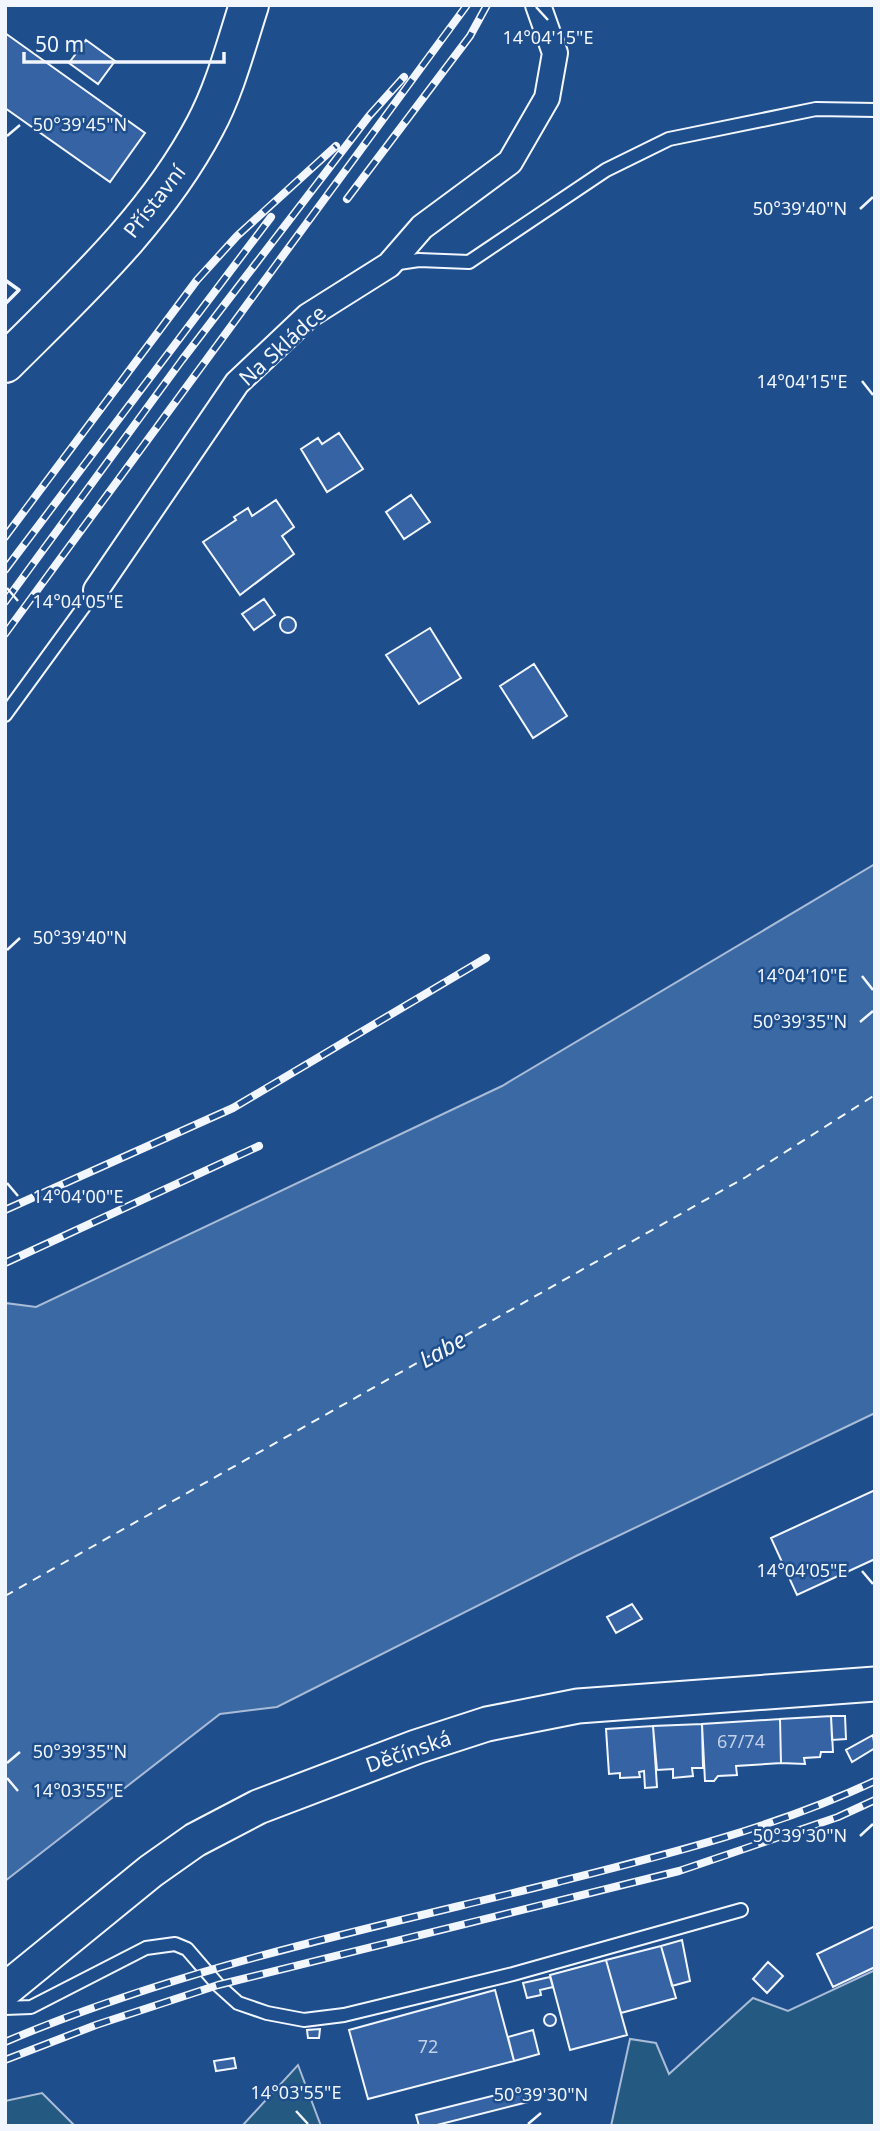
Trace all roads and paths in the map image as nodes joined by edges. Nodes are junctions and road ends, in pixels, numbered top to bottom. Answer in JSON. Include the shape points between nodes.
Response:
{"nodes":[{"id":1,"x":249,"y":5,"type":"edge"},
{"id":2,"x":538,"y":5,"type":"edge"},
{"id":3,"x":875,"y":110,"type":"edge"},
{"id":4,"x":388,"y":265,"type":"junction"},
{"id":5,"x":5,"y":363,"type":"edge"},
{"id":6,"x":96,"y":590,"type":"joint"},
{"id":7,"x":5,"y":715,"type":"edge"},
{"id":8,"x":875,"y":1684,"type":"edge"},
{"id":9,"x":741,"y":1910,"type":"dead end"},
{"id":10,"x":5,"y":1990,"type":"edge"},
{"id":11,"x":5,"y":2008,"type":"edge"}],
"edges":[{"from":1,"to":5,"type":"main road","name":"Přístavní","via":[[207,124],[179,172],[108,259]]},
{"from":2,"to":4,"type":"street","name":"Na Skládce","via":[[555,53],[547,97],[510,162],[422,228]]},
{"from":3,"to":4,"type":"lane","via":[[816,109],[669,139],[606,170],[469,262],[419,260]]},
{"from":4,"to":6,"type":"street","name":"Na Skládce","via":[[308,316],[237,383]]},
{"from":6,"to":7,"type":"lane","name":"Na Skládce"},
{"from":8,"to":10,"type":"main road","name":"Děčínská","via":[[578,1706],[487,1724],[416,1747],[258,1807],[195,1840]]},
{"from":9,"to":11,"type":"lane","via":[[513,1974],[344,2015],[303,2020],[238,2003],[187,1949],[175,1944],[146,1948],[31,2007]]}]}
